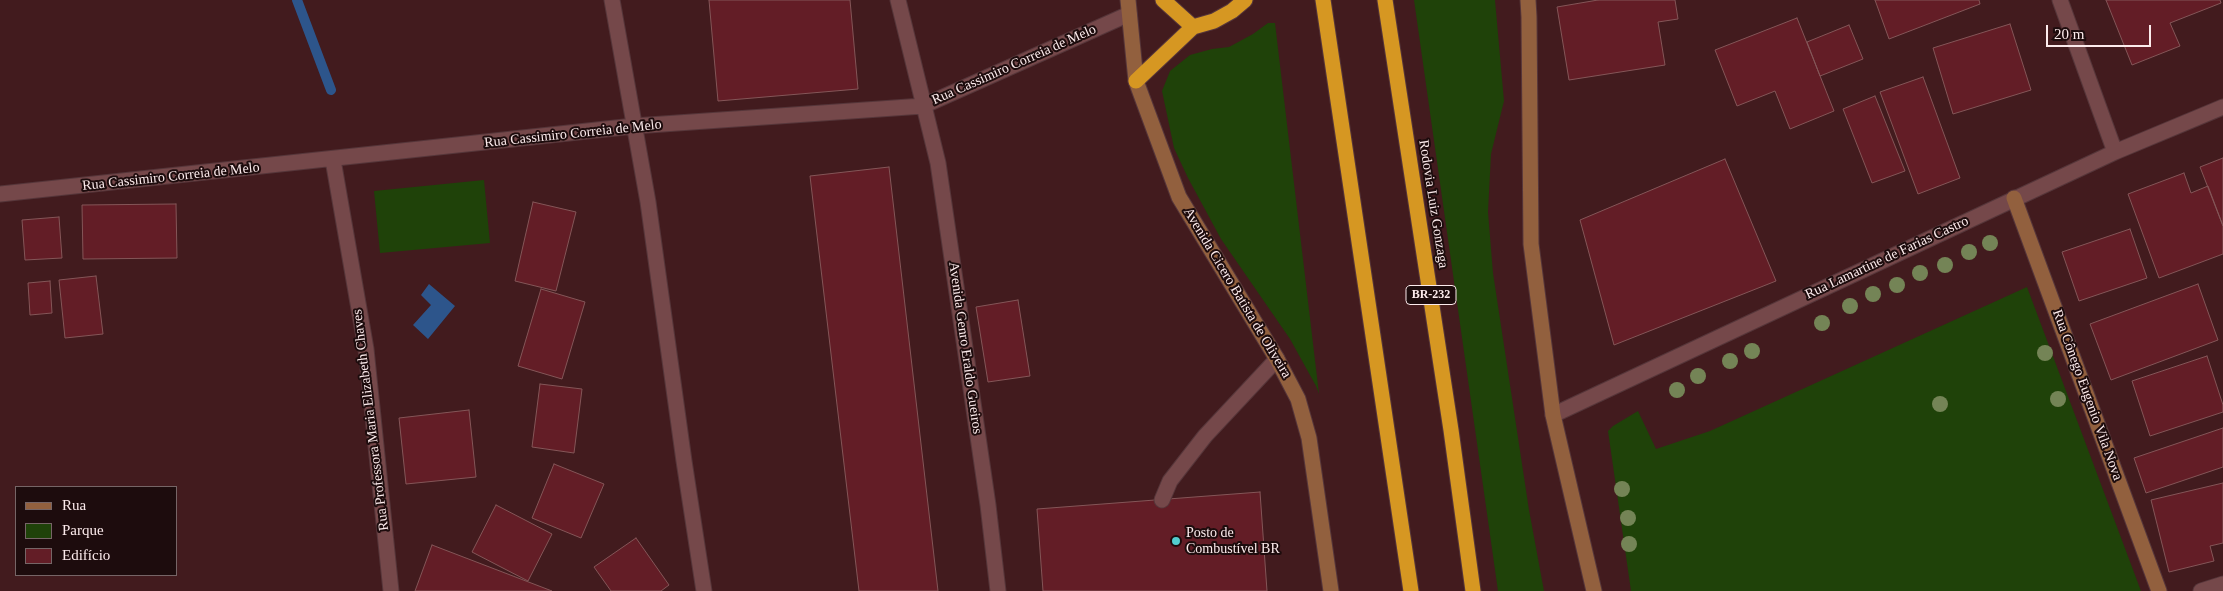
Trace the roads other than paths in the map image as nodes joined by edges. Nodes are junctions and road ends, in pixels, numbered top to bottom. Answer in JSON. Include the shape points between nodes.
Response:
{"nodes":[{"id":1,"x":612,"y":0,"type":"edge"},
{"id":2,"x":898,"y":0,"type":"edge"},
{"id":3,"x":1163,"y":0,"type":"edge"},
{"id":4,"x":1246,"y":0,"type":"edge"},
{"id":5,"x":1323,"y":0,"type":"edge"},
{"id":6,"x":1385,"y":0,"type":"edge"},
{"id":7,"x":1528,"y":0,"type":"edge"},
{"id":8,"x":2060,"y":0,"type":"edge"},
{"id":9,"x":1129,"y":7,"type":"edge"},
{"id":10,"x":1193,"y":27,"type":"junction"},
{"id":11,"x":1136,"y":81,"type":"junction"},
{"id":12,"x":923,"y":106,"type":"junction"},
{"id":13,"x":2223,"y":107,"type":"edge"},
{"id":14,"x":634,"y":126,"type":"junction"},
{"id":15,"x":2115,"y":152,"type":"junction"},
{"id":16,"x":333,"y":160,"type":"junction"},
{"id":17,"x":0,"y":194,"type":"edge"},
{"id":18,"x":2014,"y":198,"type":"junction"},
{"id":19,"x":1277,"y":359,"type":"junction"},
{"id":20,"x":1553,"y":415,"type":"junction"},
{"id":21,"x":1162,"y":500,"type":"dead end"},
{"id":22,"x":2223,"y":584,"type":"edge"},
{"id":23,"x":391,"y":591,"type":"edge"},
{"id":24,"x":704,"y":591,"type":"edge"},
{"id":25,"x":998,"y":591,"type":"edge"},
{"id":26,"x":1332,"y":591,"type":"edge"},
{"id":27,"x":1411,"y":591,"type":"edge"},
{"id":28,"x":1473,"y":591,"type":"edge"},
{"id":29,"x":1594,"y":591,"type":"edge"},
{"id":30,"x":2159,"y":591,"type":"edge"},
{"id":31,"x":2201,"y":591,"type":"edge"}],
"edges":[{"from":1,"to":14,"type":"street"},
{"from":2,"to":12,"type":"street","name":"Avenida Genro Eraldo Gueiros"},
{"from":3,"to":10,"type":"highway"},
{"from":4,"to":10,"type":"highway","via":[[1214,21]]},
{"from":5,"to":27,"type":"highway"},
{"from":6,"to":28,"type":"highway","name":"Rodovia Luiz Gonzaga","number":"BR-232","via":[[1452,430]]},
{"from":7,"to":20,"type":"main road","via":[[1531,244]]},
{"from":8,"to":15,"type":"street"},
{"from":9,"to":11,"type":"main road","name":"Avenida Cicero Batista de Oliveira"},
{"from":9,"to":12,"type":"street","name":"Rua Cassimiro Correia de Melo"},
{"from":10,"to":11,"type":"highway"},
{"from":11,"to":19,"type":"main road","name":"Avenida Cicero Batista de Oliveira","via":[[1179,197]]},
{"from":12,"to":14,"type":"street","name":"Rua Cassimiro Correia de Melo"},
{"from":12,"to":25,"type":"street","name":"Avenida Genro Eraldo Gueiros","via":[[938,163]]},
{"from":13,"to":15,"type":"street","name":"Rua Lamartine de Farias Castro"},
{"from":14,"to":16,"type":"street","name":"Rua Cassimiro Correia de Melo"},
{"from":14,"to":24,"type":"street","via":[[648,202]]},
{"from":15,"to":18,"type":"street","name":"Rua Lamartine de Farias Castro"},
{"from":16,"to":17,"type":"street","name":"Rua Cassimiro Correia de Melo"},
{"from":16,"to":23,"type":"street","name":"Rua Professora Maria Elizabeth Chaves","via":[[366,349]]},
{"from":18,"to":20,"type":"street","name":"Rua Lamartine de Farias Castro"},
{"from":18,"to":30,"type":"main road","name":"Rua Cônego Eugenio Vila Nova"},
{"from":19,"to":21,"type":"street","via":[[1206,436],[1170,481]]},
{"from":19,"to":26,"type":"main road","name":"Avenida Cicero Batista de Oliveira","via":[[1298,398],[1309,438]]},
{"from":20,"to":29,"type":"main road"},
{"from":22,"to":31,"type":"street"}]}
